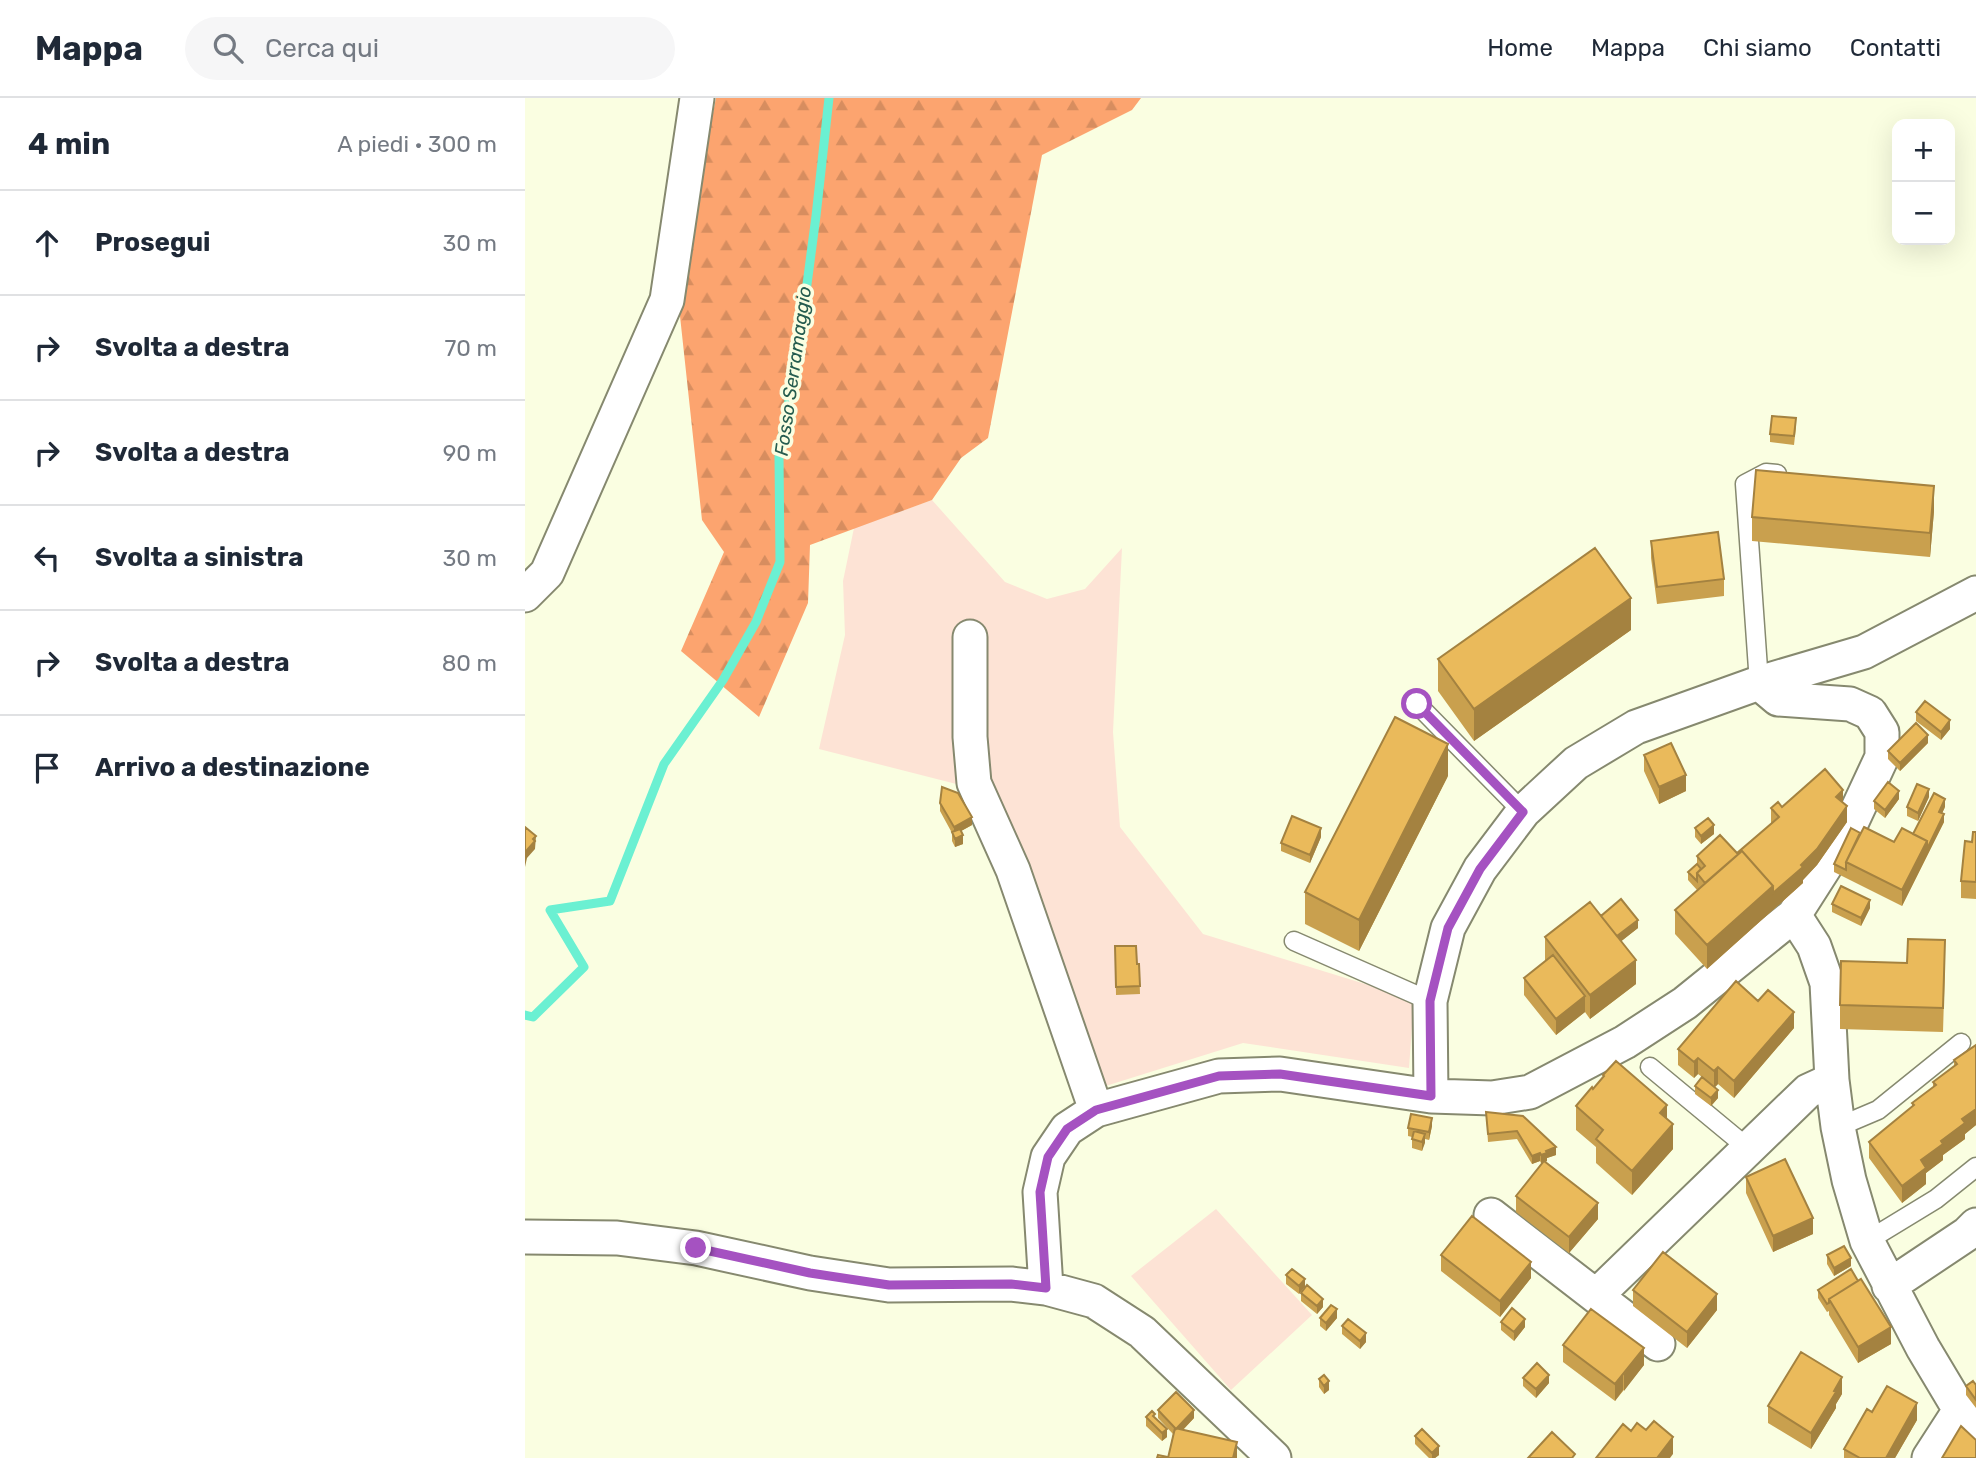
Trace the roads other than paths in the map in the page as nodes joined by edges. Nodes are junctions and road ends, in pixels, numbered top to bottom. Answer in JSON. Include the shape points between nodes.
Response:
{"nodes":[{"id":1,"x":697,"y":98,"type":"edge"},
{"id":2,"x":1792,"y":475,"type":"edge"},
{"id":3,"x":1976,"y":593,"type":"edge"},
{"id":4,"x":525,"y":595,"type":"edge"},
{"id":5,"x":970,"y":637,"type":"dead end"},
{"id":6,"x":1759,"y":683,"type":"junction"},
{"id":7,"x":1417,"y":704,"type":"dead end"},
{"id":8,"x":1523,"y":812,"type":"junction"},
{"id":9,"x":1794,"y":915,"type":"junction"},
{"id":10,"x":1294,"y":941,"type":"dead end"},
{"id":11,"x":1430,"y":1001,"type":"junction"},
{"id":12,"x":1961,"y":1043,"type":"dead end"},
{"id":13,"x":1650,"y":1067,"type":"dead end"},
{"id":14,"x":1832,"y":1080,"type":"junction"},
{"id":15,"x":1431,"y":1096,"type":"junction"},
{"id":16,"x":1096,"y":1110,"type":"junction"},
{"id":17,"x":1838,"y":1128,"type":"junction"},
{"id":18,"x":1749,"y":1149,"type":"junction"},
{"id":19,"x":1976,"y":1167,"type":"edge"},
{"id":20,"x":1491,"y":1215,"type":"dead end"},
{"id":21,"x":1976,"y":1225,"type":"edge"},
{"id":22,"x":525,"y":1237,"type":"edge"},
{"id":23,"x":1867,"y":1241,"type":"junction"},
{"id":24,"x":1889,"y":1286,"type":"junction"},
{"id":25,"x":1046,"y":1288,"type":"junction"},
{"id":26,"x":1596,"y":1296,"type":"junction"},
{"id":27,"x":1658,"y":1344,"type":"dead end"},
{"id":28,"x":1968,"y":1419,"type":"edge"},
{"id":29,"x":1274,"y":1458,"type":"edge"},
{"id":30,"x":1929,"y":1458,"type":"edge"}],
"edges":[{"from":1,"to":4,"type":"street","via":[[667,300],[547,573]]},
{"from":2,"to":6,"type":"lane","via":[[1766,473],[1745,484]]},
{"from":3,"to":6,"type":"street","via":[[1864,652]]},
{"from":5,"to":16,"type":"street","via":[[974,783],[1013,870]]},
{"from":6,"to":8,"type":"street","via":[[1636,727],[1576,763]]},
{"from":6,"to":9,"type":"street","via":[[1778,699],[1850,704],[1870,713],[1882,732],[1882,757],[1847,832]]},
{"from":7,"to":8,"type":"lane"},
{"from":8,"to":11,"type":"street","via":[[1480,869],[1448,928]]},
{"from":9,"to":14,"type":"street","via":[[1814,946],[1827,983]]},
{"from":9,"to":15,"type":"street","via":[[1685,1003],[1625,1042],[1529,1092],[1492,1098]]},
{"from":10,"to":11,"type":"lane"},
{"from":11,"to":15,"type":"street"},
{"from":12,"to":17,"type":"lane","via":[[1878,1110]]},
{"from":13,"to":18,"type":"lane"},
{"from":14,"to":17,"type":"street"},
{"from":14,"to":18,"type":"street","via":[[1808,1091]]},
{"from":15,"to":16,"type":"street","via":[[1280,1074],[1219,1076]]},
{"from":16,"to":25,"type":"street","via":[[1067,1129],[1048,1157],[1040,1192]]},
{"from":17,"to":23,"type":"street"},
{"from":18,"to":26,"type":"street"},
{"from":19,"to":23,"type":"lane","via":[[1936,1199]]},
{"from":20,"to":26,"type":"street"},
{"from":21,"to":24,"type":"street"},
{"from":22,"to":25,"type":"street","via":[[617,1238],[696,1248],[889,1285]]},
{"from":23,"to":24,"type":"street"},
{"from":24,"to":28,"type":"street"},
{"from":25,"to":29,"type":"street","via":[[1094,1301],[1142,1332]]},
{"from":26,"to":27,"type":"street"},
{"from":28,"to":30,"type":"street"}]}
